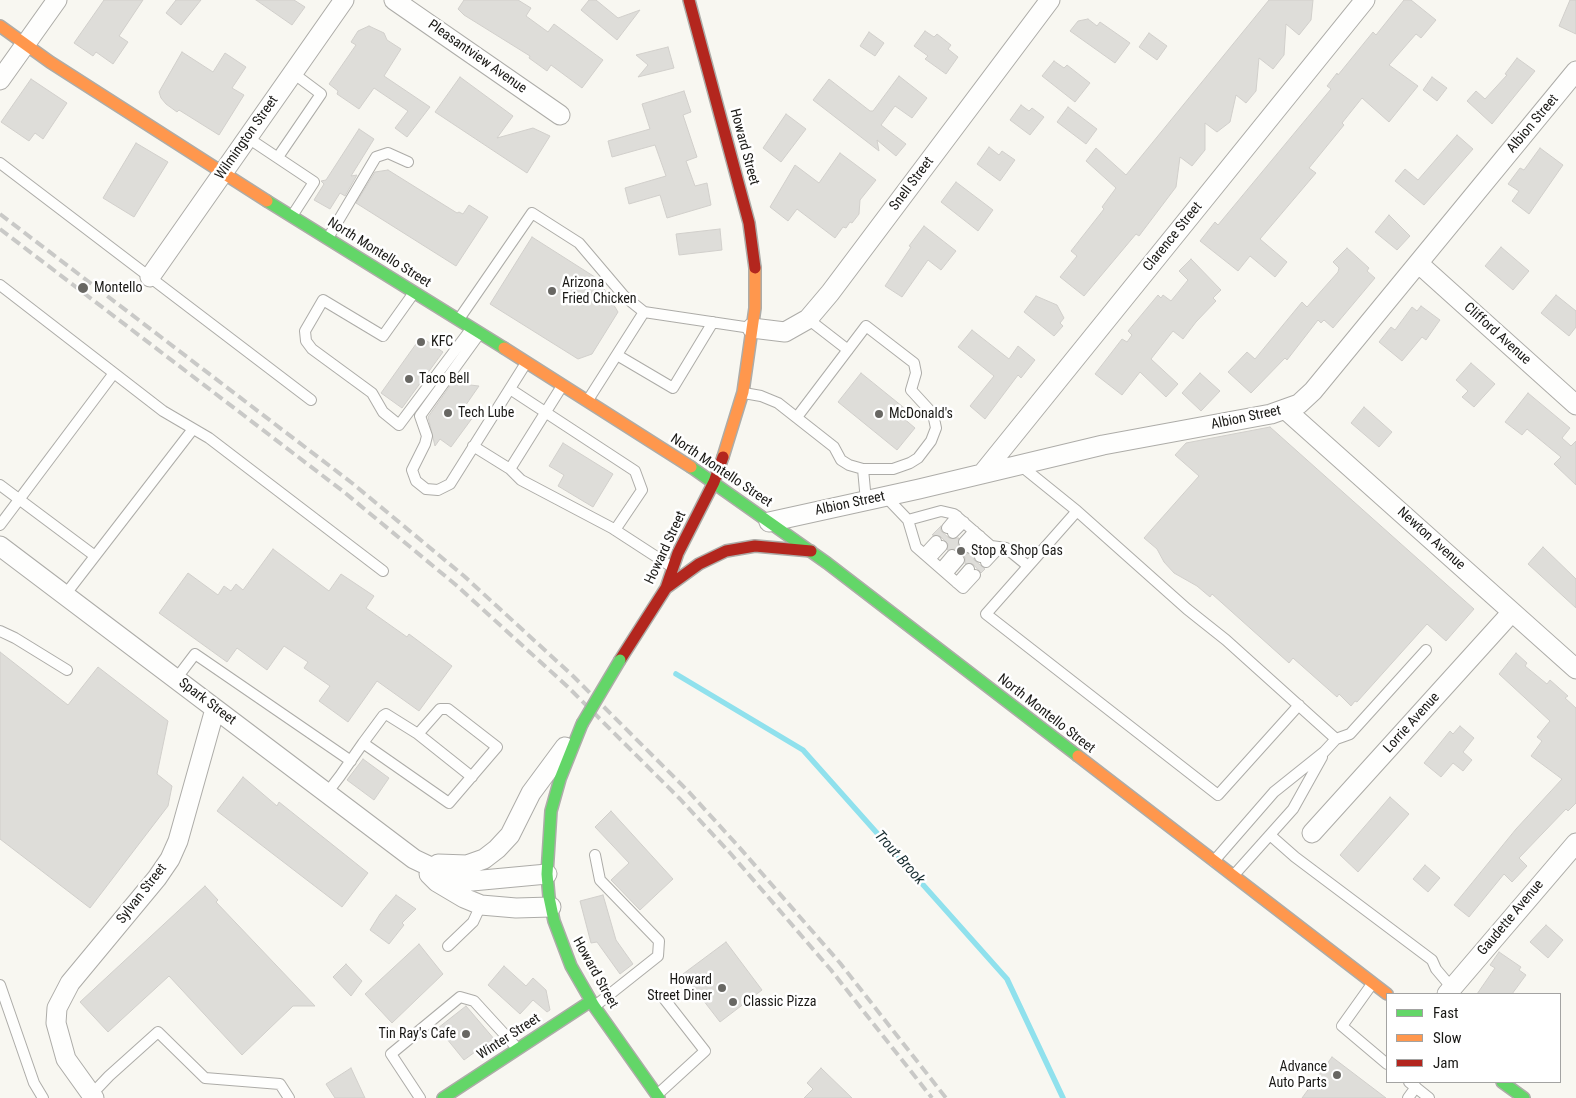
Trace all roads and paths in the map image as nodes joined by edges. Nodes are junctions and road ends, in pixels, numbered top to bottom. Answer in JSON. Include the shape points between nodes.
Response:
{"nodes":[{"id":1,"x":57,"y":0,"type":"edge"},
{"id":2,"x":344,"y":0,"type":"edge"},
{"id":3,"x":394,"y":0,"type":"edge"},
{"id":4,"x":689,"y":0,"type":"edge"},
{"id":5,"x":1050,"y":0,"type":"edge"},
{"id":6,"x":1365,"y":0,"type":"edge"},
{"id":7,"x":0,"y":26,"type":"edge"},
{"id":8,"x":26,"y":45,"type":"junction"},
{"id":9,"x":1576,"y":72,"type":"edge"},
{"id":10,"x":293,"y":73,"type":"junction"},
{"id":11,"x":0,"y":80,"type":"edge"},
{"id":12,"x":560,"y":115,"type":"dead end"},
{"id":13,"x":248,"y":138,"type":"junction"},
{"id":14,"x":278,"y":157,"type":"junction"},
{"id":15,"x":408,"y":162,"type":"dead end"},
{"id":16,"x":0,"y":163,"type":"edge"},
{"id":17,"x":224,"y":172,"type":"junction"},
{"id":18,"x":292,"y":217,"type":"junction"},
{"id":19,"x":328,"y":239,"type":"junction"},
{"id":20,"x":1418,"y":263,"type":"junction"},
{"id":21,"x":150,"y":277,"type":"junction"},
{"id":22,"x":1,"y":288,"type":"edge"},
{"id":23,"x":414,"y":292,"type":"junction"},
{"id":24,"x":644,"y":312,"type":"junction"},
{"id":25,"x":808,"y":319,"type":"junction"},
{"id":26,"x":458,"y":320,"type":"junction"},
{"id":27,"x":713,"y":322,"type":"junction"},
{"id":28,"x":752,"y":328,"type":"junction"},
{"id":29,"x":476,"y":330,"type":"junction"},
{"id":30,"x":848,"y":350,"type":"junction"},
{"id":31,"x":617,"y":355,"type":"junction"},
{"id":32,"x":527,"y":362,"type":"junction"},
{"id":33,"x":114,"y":373,"type":"junction"},
{"id":34,"x":562,"y":385,"type":"junction"},
{"id":35,"x":510,"y":389,"type":"junction"},
{"id":36,"x":743,"y":392,"type":"junction"},
{"id":37,"x":311,"y":400,"type":"dead end"},
{"id":38,"x":588,"y":401,"type":"junction"},
{"id":39,"x":1576,"y":405,"type":"edge"},
{"id":40,"x":1286,"y":410,"type":"junction"},
{"id":41,"x":544,"y":412,"type":"junction"},
{"id":42,"x":797,"y":417,"type":"junction"},
{"id":43,"x":193,"y":429,"type":"junction"},
{"id":44,"x":473,"y":446,"type":"junction"},
{"id":45,"x":1020,"y":465,"type":"junction"},
{"id":46,"x":510,"y":469,"type":"junction"},
{"id":47,"x":863,"y":469,"type":"junction"},
{"id":48,"x":982,"y":474,"type":"junction"},
{"id":49,"x":714,"y":482,"type":"junction"},
{"id":50,"x":0,"y":485,"type":"edge"},
{"id":51,"x":886,"y":497,"type":"junction"},
{"id":52,"x":19,"y":500,"type":"junction"},
{"id":53,"x":866,"y":501,"type":"junction"},
{"id":54,"x":1077,"y":511,"type":"junction"},
{"id":55,"x":960,"y":519,"type":"junction"},
{"id":56,"x":908,"y":520,"type":"junction"},
{"id":57,"x":769,"y":522,"type":"junction"},
{"id":58,"x":0,"y":525,"type":"edge"},
{"id":59,"x":615,"y":530,"type":"junction"},
{"id":60,"x":950,"y":531,"type":"dead end"},
{"id":61,"x":977,"y":534,"type":"junction"},
{"id":62,"x":939,"y":543,"type":"dead end"},
{"id":63,"x":967,"y":545,"type":"dead end"},
{"id":64,"x":0,"y":546,"type":"edge"},
{"id":65,"x":994,"y":546,"type":"junction"},
{"id":66,"x":811,"y":551,"type":"junction"},
{"id":67,"x":95,"y":556,"type":"junction"},
{"id":68,"x":927,"y":557,"type":"junction"},
{"id":69,"x":955,"y":558,"type":"dead end"},
{"id":70,"x":983,"y":559,"type":"dead end"},
{"id":71,"x":1028,"y":566,"type":"junction"},
{"id":72,"x":673,"y":567,"type":"junction"},
{"id":73,"x":383,"y":571,"type":"dead end"},
{"id":74,"x":944,"y":571,"type":"junction"},
{"id":75,"x":972,"y":572,"type":"dead end"},
{"id":76,"x":666,"y":588,"type":"junction"},
{"id":77,"x":65,"y":595,"type":"junction"},
{"id":78,"x":1512,"y":612,"type":"junction"},
{"id":79,"x":0,"y":631,"type":"edge"},
{"id":80,"x":1426,"y":650,"type":"dead end"},
{"id":81,"x":1576,"y":669,"type":"edge"},
{"id":82,"x":68,"y":670,"type":"dead end"},
{"id":83,"x":176,"y":679,"type":"junction"},
{"id":84,"x":1299,"y":705,"type":"junction"},
{"id":85,"x":215,"y":708,"type":"junction"},
{"id":86,"x":582,"y":724,"type":"junction"},
{"id":87,"x":418,"y":734,"type":"junction"},
{"id":88,"x":1336,"y":739,"type":"junction"},
{"id":89,"x":363,"y":743,"type":"junction"},
{"id":90,"x":1324,"y":752,"type":"junction"},
{"id":91,"x":350,"y":761,"type":"junction"},
{"id":92,"x":472,"y":777,"type":"junction"},
{"id":93,"x":327,"y":793,"type":"junction"},
{"id":94,"x":1312,"y":833,"type":"dead end"},
{"id":95,"x":1270,"y":835,"type":"junction"},
{"id":96,"x":1576,"y":843,"type":"edge"},
{"id":97,"x":595,"y":855,"type":"dead end"},
{"id":98,"x":414,"y":859,"type":"junction"},
{"id":99,"x":1213,"y":862,"type":"junction"},
{"id":100,"x":547,"y":874,"type":"junction"},
{"id":101,"x":1232,"y":877,"type":"junction"},
{"id":102,"x":481,"y":905,"type":"junction"},
{"id":103,"x":551,"y":907,"type":"junction"},
{"id":104,"x":448,"y":946,"type":"dead end"},
{"id":105,"x":1372,"y":983,"type":"junction"},
{"id":106,"x":0,"y":986,"type":"edge"},
{"id":107,"x":1450,"y":991,"type":"edge"},
{"id":108,"x":1386,"y":993,"type":"edge"},
{"id":109,"x":662,"y":996,"type":"dead end"},
{"id":110,"x":593,"y":1004,"type":"junction"},
{"id":111,"x":518,"y":1049,"type":"junction"},
{"id":112,"x":1386,"y":1063,"type":"edge"},
{"id":113,"x":1503,"y":1083,"type":"edge"},
{"id":114,"x":1412,"y":1084,"type":"edge"},
{"id":115,"x":92,"y":1096,"type":"edge"},
{"id":116,"x":656,"y":1097,"type":"edge"},
{"id":117,"x":43,"y":1098,"type":"edge"},
{"id":118,"x":289,"y":1098,"type":"edge"},
{"id":119,"x":420,"y":1098,"type":"edge"},
{"id":120,"x":443,"y":1098,"type":"edge"},
{"id":121,"x":1408,"y":1098,"type":"edge"},
{"id":122,"x":1429,"y":1098,"type":"edge"},
{"id":123,"x":1524,"y":1098,"type":"edge"}],
"edges":[{"from":1,"to":8,"type":"street"},
{"from":2,"to":10,"type":"street","name":"Wilmington Street"},
{"from":3,"to":12,"type":"street","name":"Pleasantview Avenue"},
{"from":4,"to":28,"type":"main road","name":"Howard Street","via":[[750,230],[755,265]]},
{"from":5,"to":25,"type":"street","name":"Snell Street"},
{"from":6,"to":48,"type":"street","name":"Clarence Street"},
{"from":7,"to":8,"type":"main road","name":"North Montello Street"},
{"from":8,"to":11,"type":"street"},
{"from":8,"to":17,"type":"main road","name":"North Montello Street"},
{"from":9,"to":20,"type":"street","name":"Albion Street"},
{"from":10,"to":13,"type":"street","name":"Wilmington Street"},
{"from":10,"to":14,"type":"lane","via":[[321,94]]},
{"from":13,"to":14,"type":"lane"},
{"from":13,"to":17,"type":"street","name":"Wilmington Street"},
{"from":14,"to":18,"type":"lane","via":[[314,182]]},
{"from":15,"to":19,"type":"lane","via":[[388,153],[376,157]]},
{"from":16,"to":21,"type":"lane"},
{"from":17,"to":18,"type":"main road","name":"North Montello Street"},
{"from":17,"to":21,"type":"street","name":"Wilmington Street"},
{"from":18,"to":19,"type":"main road","name":"North Montello Street"},
{"from":19,"to":23,"type":"main road","name":"North Montello Street"},
{"from":20,"to":39,"type":"street","name":"Clifford Avenue"},
{"from":20,"to":40,"type":"street","name":"Albion Street","via":[[1313,391],[1299,404]]},
{"from":21,"to":37,"type":"lane"},
{"from":22,"to":33,"type":"lane"},
{"from":23,"to":26,"type":"main road","name":"North Montello Street"},
{"from":23,"to":29,"type":"lane","via":[[383,336],[323,300],[304,331],[308,345],[372,393],[382,412],[400,425]]},
{"from":24,"to":26,"type":"lane","via":[[624,296],[579,243],[532,213]]},
{"from":24,"to":27,"type":"lane"},
{"from":24,"to":31,"type":"lane"},
{"from":25,"to":28,"type":"street","name":"Snell Street","via":[[785,332]]},
{"from":25,"to":30,"type":"lane"},
{"from":26,"to":29,"type":"main road","name":"North Montello Street"},
{"from":27,"to":28,"type":"lane"},
{"from":27,"to":31,"type":"lane","via":[[673,388]]},
{"from":28,"to":36,"type":"main road","name":"Howard Street"},
{"from":29,"to":32,"type":"main road","name":"North Montello Street"},
{"from":29,"to":44,"type":"lane","via":[[420,416],[427,436],[412,470],[416,481],[426,489],[438,490],[450,484]]},
{"from":30,"to":42,"type":"lane"},
{"from":30,"to":47,"type":"lane","via":[[866,326],[914,363],[916,373],[911,390],[929,408],[936,422],[935,435],[918,458],[893,469]]},
{"from":31,"to":38,"type":"lane"},
{"from":32,"to":34,"type":"main road","name":"North Montello Street"},
{"from":32,"to":35,"type":"lane"},
{"from":33,"to":43,"type":"lane","via":[[162,411]]},
{"from":33,"to":52,"type":"lane"},
{"from":34,"to":38,"type":"main road","name":"North Montello Street"},
{"from":34,"to":41,"type":"lane"},
{"from":35,"to":41,"type":"lane"},
{"from":35,"to":44,"type":"lane"},
{"from":36,"to":42,"type":"lane","via":[[778,403]]},
{"from":36,"to":49,"type":"main road","name":"Howard Street"},
{"from":38,"to":49,"type":"main road","name":"North Montello Street"},
{"from":40,"to":45,"type":"street","name":"Albion Street","via":[[1103,445]]},
{"from":40,"to":78,"type":"street","name":"Newton Avenue"},
{"from":41,"to":46,"type":"lane"},
{"from":41,"to":59,"type":"lane","via":[[635,471],[642,490]]},
{"from":42,"to":47,"type":"lane","via":[[834,448],[841,460]]},
{"from":43,"to":67,"type":"lane"},
{"from":43,"to":73,"type":"lane"},
{"from":44,"to":46,"type":"lane"},
{"from":45,"to":48,"type":"street","name":"Albion Street"},
{"from":45,"to":54,"type":"lane"},
{"from":46,"to":59,"type":"lane","via":[[521,480]]},
{"from":47,"to":53,"type":"lane"},
{"from":48,"to":51,"type":"street","name":"Albion Street"},
{"from":49,"to":57,"type":"main road","name":"North Montello Street"},
{"from":49,"to":72,"type":"main road","name":"Howard Street"},
{"from":50,"to":52,"type":"lane"},
{"from":51,"to":53,"type":"street","name":"Albion Street"},
{"from":51,"to":56,"type":"lane"},
{"from":52,"to":58,"type":"lane"},
{"from":52,"to":67,"type":"lane"},
{"from":53,"to":57,"type":"street","name":"Albion Street"},
{"from":54,"to":71,"type":"lane"},
{"from":54,"to":84,"type":"lane"},
{"from":55,"to":56,"type":"lane","via":[[941,511]]},
{"from":55,"to":60,"type":"lane"},
{"from":55,"to":61,"type":"lane"},
{"from":56,"to":68,"type":"lane","via":[[913,542]]},
{"from":57,"to":66,"type":"main road","name":"North Montello Street"},
{"from":59,"to":72,"type":"lane"},
{"from":61,"to":63,"type":"lane"},
{"from":61,"to":65,"type":"lane"},
{"from":62,"to":68,"type":"lane"},
{"from":64,"to":77,"type":"street","name":"Spark Street"},
{"from":65,"to":70,"type":"lane"},
{"from":65,"to":71,"type":"lane","via":[[1010,551]]},
{"from":66,"to":76,"type":"main road","via":[[755,546],[726,551],[699,564]]},
{"from":66,"to":99,"type":"main road","name":"North Montello Street"},
{"from":67,"to":77,"type":"lane"},
{"from":68,"to":74,"type":"lane"},
{"from":69,"to":74,"type":"lane"},
{"from":71,"to":84,"type":"lane","via":[[986,614],[1218,795]]},
{"from":72,"to":76,"type":"main road","name":"Howard Street"},
{"from":74,"to":75,"type":"lane","via":[[960,585]]},
{"from":76,"to":86,"type":"main road","name":"Howard Street","bridge":true},
{"from":77,"to":83,"type":"street","name":"Spark Street"},
{"from":78,"to":81,"type":"street","name":"Newton Avenue"},
{"from":78,"to":94,"type":"street","name":"Lorrie Avenue"},
{"from":79,"to":82,"type":"lane"},
{"from":80,"to":88,"type":"lane","via":[[1350,734]]},
{"from":83,"to":85,"type":"street","name":"Spark Street"},
{"from":83,"to":91,"type":"lane","via":[[195,654]]},
{"from":84,"to":88,"type":"lane"},
{"from":85,"to":93,"type":"street","name":"Spark Street"},
{"from":85,"to":115,"type":"street","name":"Sylvan Street","via":[[178,841],[170,859],[70,983],[57,1008],[56,1023],[66,1059]]},
{"from":86,"to":98,"type":"street","name":"Spark Street","via":[[531,793],[510,835],[497,850],[466,865],[447,866]]},
{"from":86,"to":100,"type":"main road","name":"Howard Street","via":[[551,811]]},
{"from":87,"to":89,"type":"lane","via":[[388,714]]},
{"from":87,"to":92,"type":"lane"},
{"from":87,"to":92,"type":"lane","via":[[440,709],[448,709],[496,745]]},
{"from":88,"to":90,"type":"lane"},
{"from":89,"to":91,"type":"lane"},
{"from":89,"to":92,"type":"lane","via":[[445,802],[452,802]]},
{"from":90,"to":95,"type":"lane","via":[[1293,809]]},
{"from":90,"to":99,"type":"lane","via":[[1274,792]]},
{"from":91,"to":93,"type":"lane"},
{"from":93,"to":98,"type":"street","name":"Spark Street"},
{"from":95,"to":101,"type":"lane"},
{"from":95,"to":107,"type":"lane","via":[[1432,960]]},
{"from":96,"to":107,"type":"street","name":"Gaudette Avenue"},
{"from":97,"to":110,"type":"lane","via":[[600,880],[658,941],[658,956]]},
{"from":98,"to":100,"type":"street","name":"Spark Street","via":[[450,876],[472,881]]},
{"from":98,"to":102,"type":"street","name":"Spark Street","via":[[437,882]]},
{"from":99,"to":101,"type":"main road","name":"North Montello Street"},
{"from":100,"to":103,"type":"main road","name":"Howard Street"},
{"from":101,"to":105,"type":"main road","name":"North Montello Street"},
{"from":102,"to":103,"type":"street","name":"Spark Street"},
{"from":102,"to":104,"type":"lane","via":[[473,922]]},
{"from":103,"to":110,"type":"main road","name":"Howard Street","via":[[564,950]]},
{"from":105,"to":108,"type":"main road","name":"North Montello Street"},
{"from":105,"to":112,"type":"lane","via":[[1342,1026]]},
{"from":106,"to":117,"type":"lane","via":[[34,1083]]},
{"from":109,"to":116,"type":"lane","via":[[705,1051]]},
{"from":110,"to":111,"type":"main road","name":"Winter Street"},
{"from":110,"to":116,"type":"main road","name":"Howard Street"},
{"from":111,"to":119,"type":"lane","via":[[474,1001],[460,997],[391,1054]]},
{"from":111,"to":120,"type":"main road","name":"Winter Street"},
{"from":113,"to":123,"type":"main road"},
{"from":114,"to":121,"type":"lane"},
{"from":114,"to":122,"type":"lane"},
{"from":115,"to":118,"type":"lane","via":[[109,1076],[158,1032],[206,1078],[280,1084]]}]}
